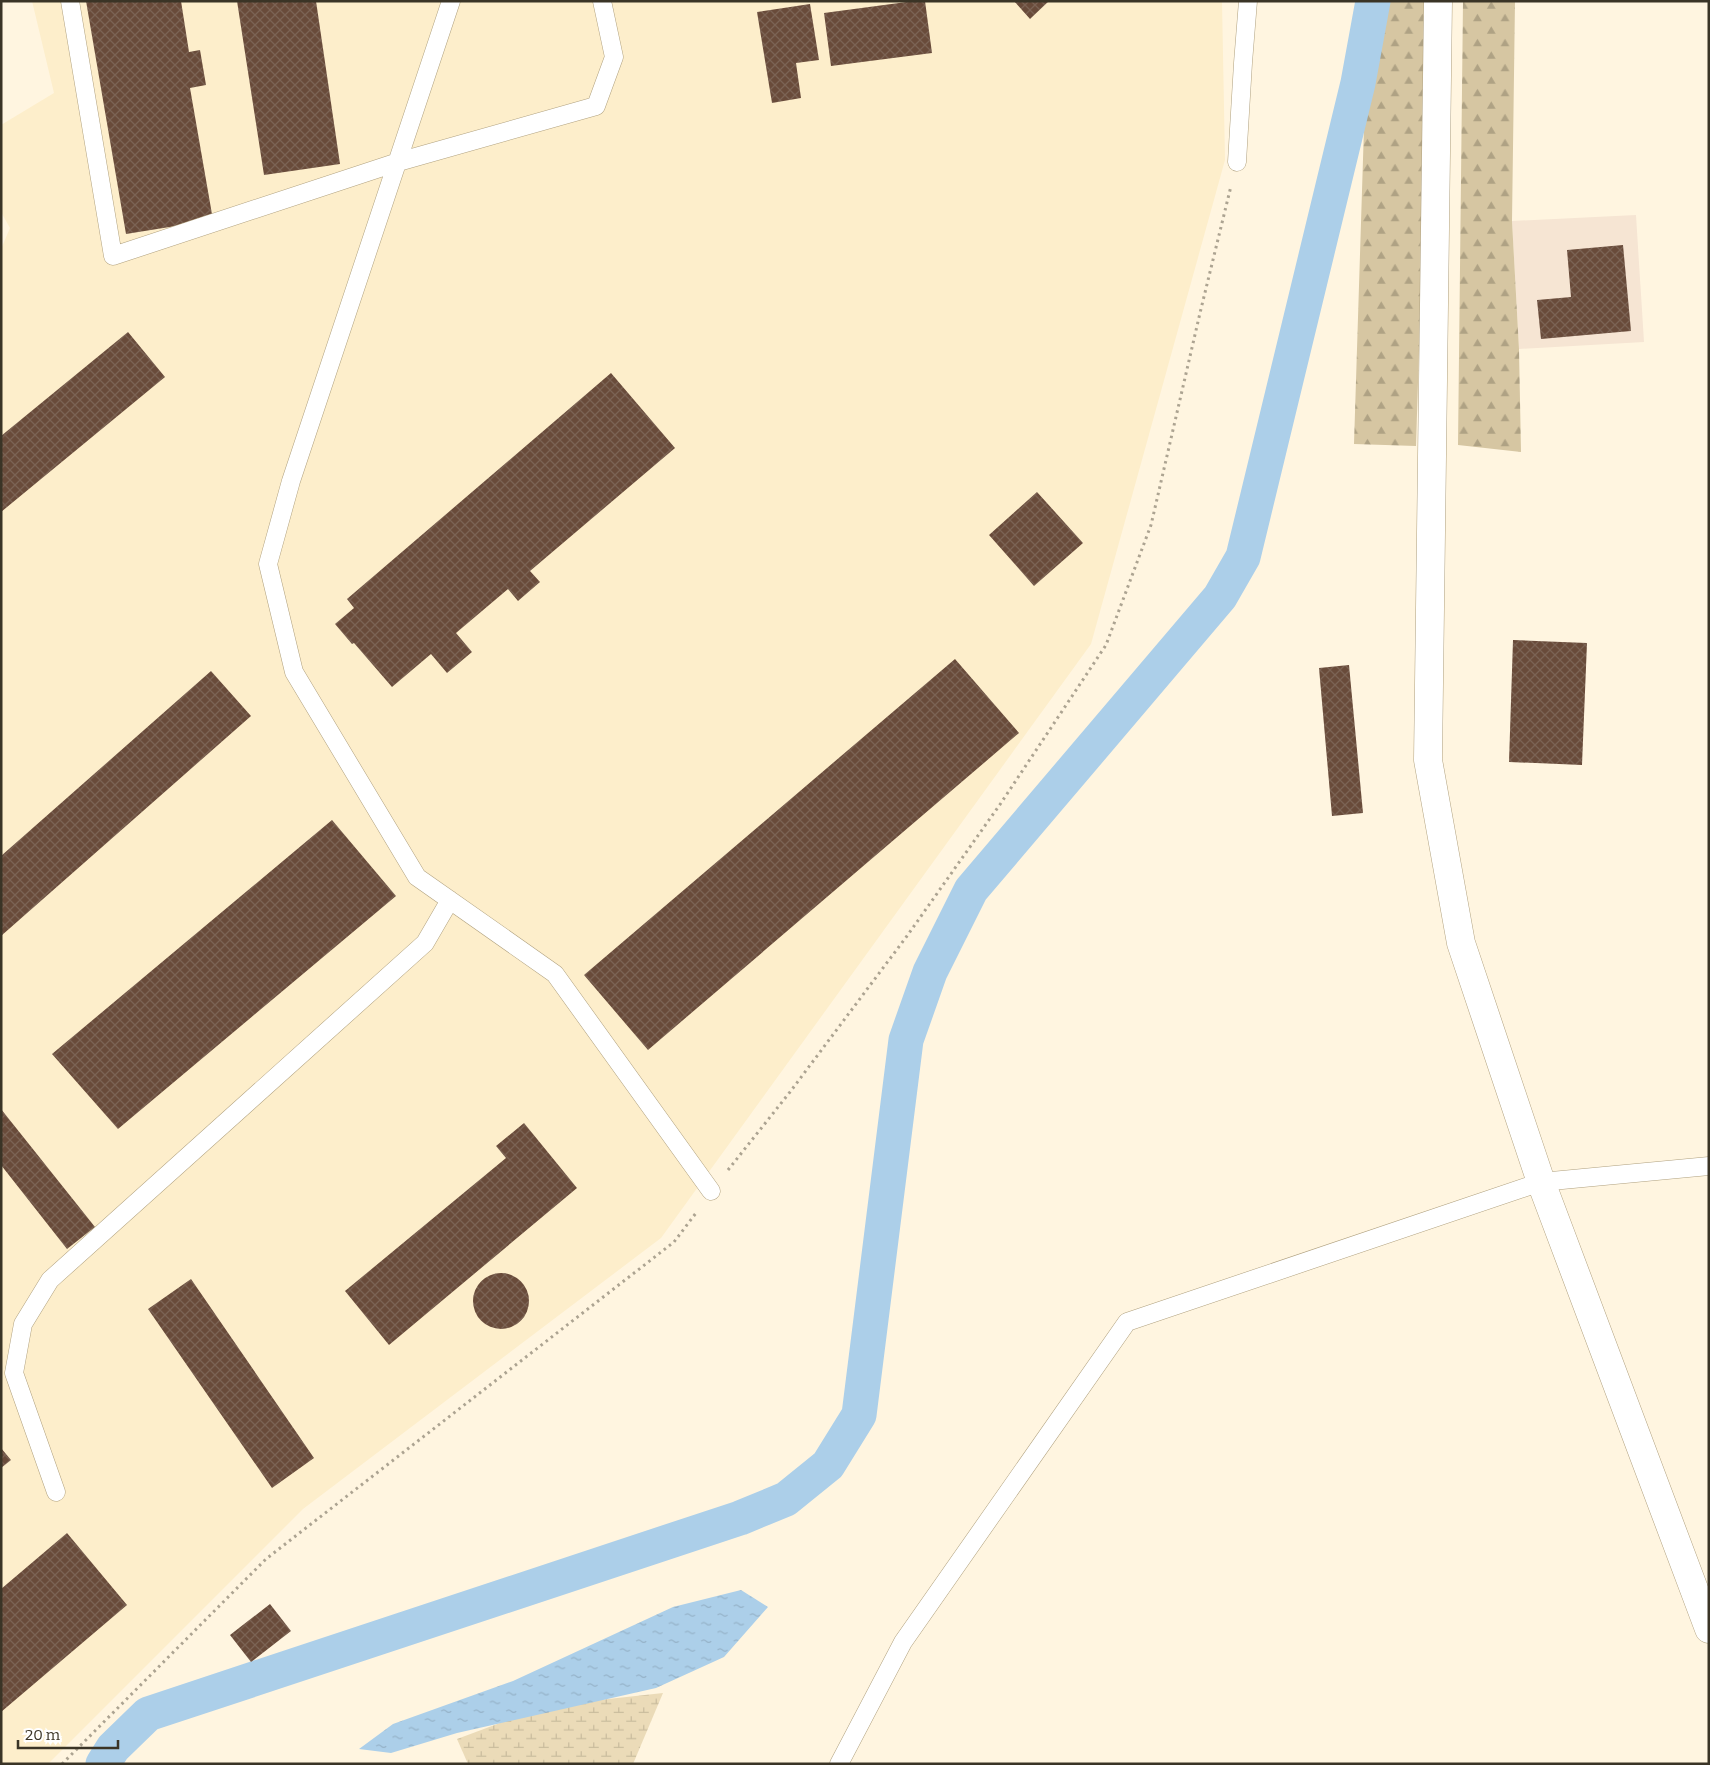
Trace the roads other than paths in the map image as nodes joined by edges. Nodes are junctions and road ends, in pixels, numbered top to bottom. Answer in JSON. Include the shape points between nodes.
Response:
{"nodes":[{"id":1,"x":70,"y":1,"type":"edge"},
{"id":2,"x":451,"y":1,"type":"edge"},
{"id":3,"x":602,"y":1,"type":"edge"},
{"id":4,"x":1248,"y":1,"type":"edge"},
{"id":5,"x":1438,"y":1,"type":"edge"},
{"id":6,"x":398,"y":162,"type":"junction"},
{"id":7,"x":1237,"y":162,"type":"road end"},
{"id":8,"x":450,"y":900,"type":"junction"},
{"id":9,"x":1709,"y":1166,"type":"edge"},
{"id":10,"x":1541,"y":1182,"type":"junction"},
{"id":11,"x":711,"y":1191,"type":"road end"},
{"id":12,"x":56,"y":1492,"type":"dead end"},
{"id":13,"x":1709,"y":1629,"type":"edge"},
{"id":14,"x":839,"y":1764,"type":"edge"}],
"edges":[{"from":1,"to":6,"type":"lane","via":[[112,256]]},
{"from":2,"to":6,"type":"lane"},
{"from":3,"to":6,"type":"lane","via":[[614,57],[596,106]]},
{"from":4,"to":7,"type":"lane"},
{"from":5,"to":10,"type":"street","via":[[1428,760],[1461,942]]},
{"from":6,"to":8,"type":"lane","via":[[291,481],[268,564],[294,672],[416,877]]},
{"from":8,"to":11,"type":"lane","via":[[555,974]]},
{"from":8,"to":12,"type":"lane","via":[[426,943],[50,1280],[23,1324],[14,1373]]},
{"from":9,"to":10,"type":"lane"},
{"from":10,"to":13,"type":"street"},
{"from":10,"to":14,"type":"lane","via":[[1127,1322],[903,1642]]}]}
